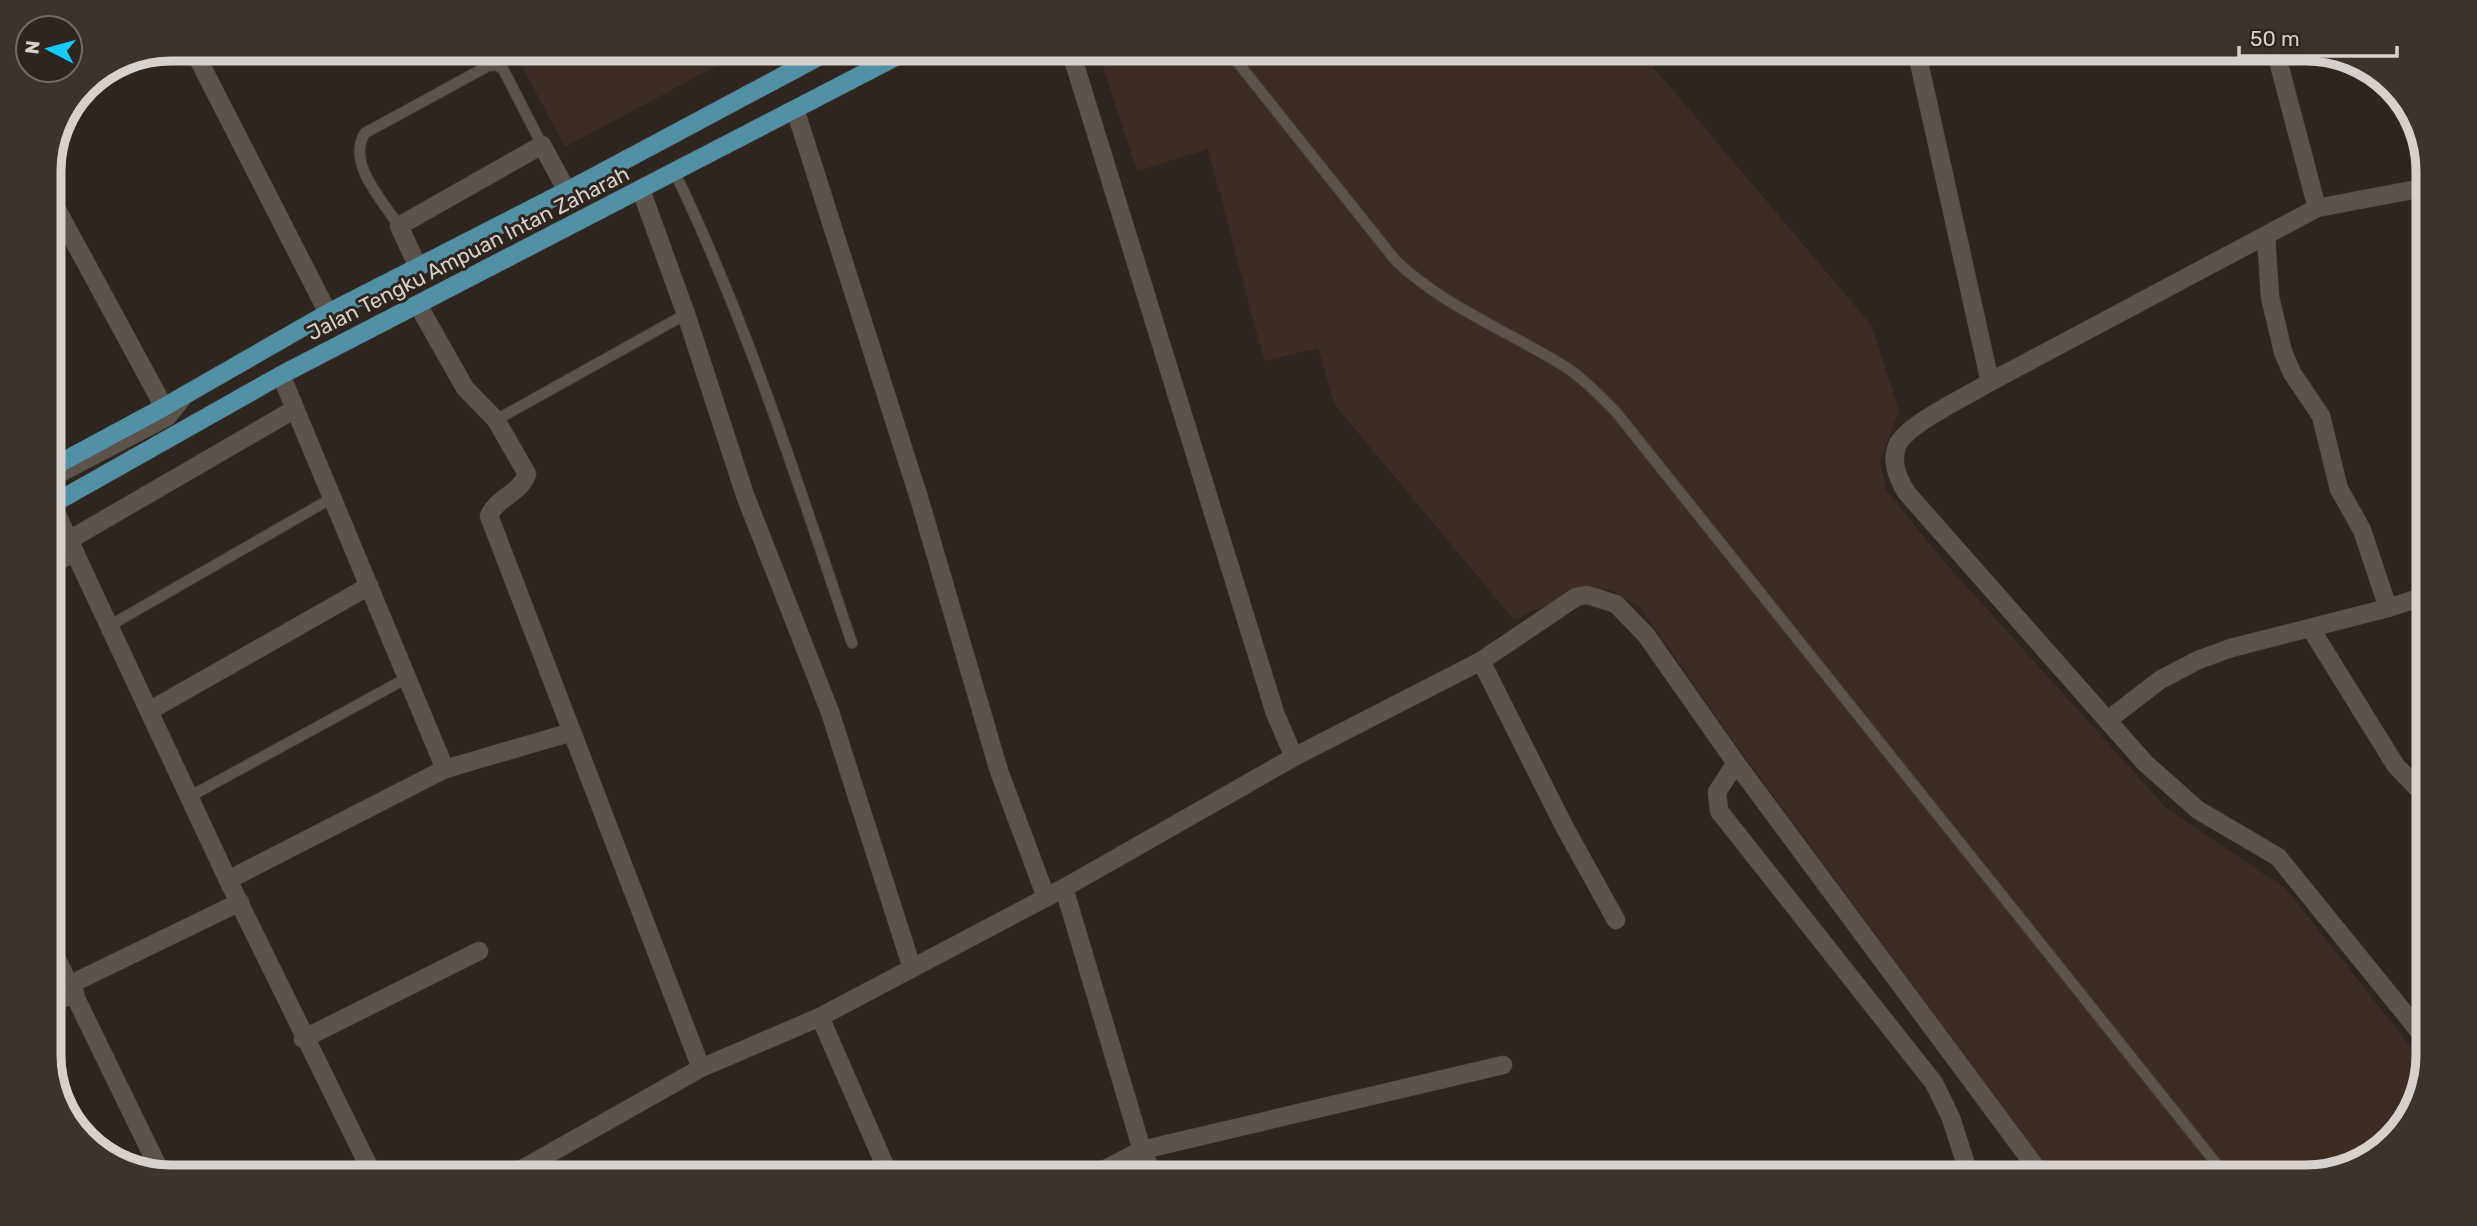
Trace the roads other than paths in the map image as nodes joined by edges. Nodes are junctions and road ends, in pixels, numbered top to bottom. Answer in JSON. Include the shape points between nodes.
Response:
{"nodes":[{"id":1,"x":199,"y":61,"type":"edge"},
{"id":2,"x":811,"y":61,"type":"edge"},
{"id":3,"x":888,"y":61,"type":"edge"},
{"id":4,"x":1074,"y":61,"type":"edge"},
{"id":5,"x":1237,"y":61,"type":"edge"},
{"id":6,"x":1919,"y":61,"type":"edge"},
{"id":7,"x":2278,"y":61,"type":"edge"},
{"id":8,"x":795,"y":109,"type":"junction"},
{"id":9,"x":542,"y":145,"type":"junction"},
{"id":10,"x":675,"y":173,"type":"junction"},
{"id":11,"x":2416,"y":189,"type":"edge"},
{"id":12,"x":641,"y":190,"type":"junction"},
{"id":13,"x":567,"y":191,"type":"junction"},
{"id":14,"x":2317,"y":208,"type":"junction"},
{"id":15,"x":61,"y":217,"type":"edge"},
{"id":16,"x":399,"y":226,"type":"junction"},
{"id":17,"x":2266,"y":236,"type":"junction"},
{"id":18,"x":418,"y":267,"type":"junction"},
{"id":19,"x":418,"y":304,"type":"junction"},
{"id":20,"x":328,"y":313,"type":"junction"},
{"id":21,"x":686,"y":314,"type":"junction"},
{"id":22,"x":281,"y":375,"type":"junction"},
{"id":23,"x":1990,"y":382,"type":"junction"},
{"id":24,"x":185,"y":395,"type":"junction"},
{"id":25,"x":164,"y":407,"type":"junction"},
{"id":26,"x":295,"y":409,"type":"junction"},
{"id":27,"x":496,"y":420,"type":"junction"},
{"id":28,"x":61,"y":463,"type":"edge"},
{"id":29,"x":61,"y":472,"type":"edge"},
{"id":30,"x":332,"y":498,"type":"junction"},
{"id":31,"x":61,"y":499,"type":"edge"},
{"id":32,"x":61,"y":525,"type":"edge"},
{"id":33,"x":72,"y":546,"type":"junction"},
{"id":34,"x":61,"y":556,"type":"edge"},
{"id":35,"x":369,"y":586,"type":"junction"},
{"id":36,"x":2416,"y":598,"type":"edge"},
{"id":37,"x":2388,"y":608,"type":"junction"},
{"id":38,"x":109,"y":626,"type":"junction"},
{"id":39,"x":2311,"y":629,"type":"junction"},
{"id":40,"x":852,"y":643,"type":"dead end"},
{"id":41,"x":1481,"y":661,"type":"junction"},
{"id":42,"x":407,"y":678,"type":"junction"},
{"id":43,"x":149,"y":711,"type":"junction"},
{"id":44,"x":2108,"y":720,"type":"junction"},
{"id":45,"x":572,"y":732,"type":"junction"},
{"id":46,"x":1294,"y":757,"type":"junction"},
{"id":47,"x":1736,"y":763,"type":"junction"},
{"id":48,"x":445,"y":769,"type":"junction"},
{"id":49,"x":2416,"y":787,"type":"edge"},
{"id":50,"x":189,"y":797,"type":"junction"},
{"id":51,"x":228,"y":880,"type":"junction"},
{"id":52,"x":1064,"y":888,"type":"junction"},
{"id":53,"x":1046,"y":897,"type":"junction"},
{"id":54,"x":240,"y":902,"type":"junction"},
{"id":55,"x":1616,"y":920,"type":"dead end"},
{"id":56,"x":479,"y":951,"type":"dead end"},
{"id":57,"x":61,"y":966,"type":"edge"},
{"id":58,"x":912,"y":968,"type":"junction"},
{"id":59,"x":73,"y":988,"type":"junction"},
{"id":60,"x":61,"y":996,"type":"edge"},
{"id":61,"x":820,"y":1017,"type":"junction"},
{"id":62,"x":2416,"y":1027,"type":"edge"},
{"id":63,"x":303,"y":1038,"type":"junction"},
{"id":64,"x":1503,"y":1066,"type":"dead end"},
{"id":65,"x":701,"y":1068,"type":"junction"},
{"id":66,"x":1142,"y":1150,"type":"junction"},
{"id":67,"x":2026,"y":1154,"type":"junction"},
{"id":68,"x":157,"y":1164,"type":"edge"},
{"id":69,"x":367,"y":1165,"type":"edge"},
{"id":70,"x":529,"y":1165,"type":"edge"},
{"id":71,"x":885,"y":1165,"type":"edge"},
{"id":72,"x":1113,"y":1165,"type":"edge"},
{"id":73,"x":1149,"y":1165,"type":"edge"},
{"id":74,"x":1966,"y":1165,"type":"edge"},
{"id":75,"x":2029,"y":1165,"type":"edge"},
{"id":76,"x":2034,"y":1165,"type":"edge"},
{"id":77,"x":2217,"y":1165,"type":"edge"}],
"edges":[{"from":1,"to":20,"type":"street"},
{"from":2,"to":13,"type":"main road","name":"Jalan Tengku Ampuan Intan Zaharah"},
{"from":3,"to":8,"type":"main road","name":"Jalan Tengku Ampuan Intan Zaharah"},
{"from":4,"to":46,"type":"street","via":[[1275,713]]},
{"from":5,"to":77,"type":"lane","via":[[1396,261],[1497,331],[1565,367],[1616,412]]},
{"from":6,"to":23,"type":"street"},
{"from":7,"to":14,"type":"street"},
{"from":8,"to":10,"type":"main road","name":"Jalan Tengku Ampuan Intan Zaharah"},
{"from":8,"to":53,"type":"street","via":[[919,498],[999,771]]},
{"from":9,"to":13,"type":"street"},
{"from":9,"to":16,"type":"street"},
{"from":9,"to":16,"type":"lane","via":[[503,69],[496,65],[365,133],[359,143],[359,158]]},
{"from":10,"to":12,"type":"main road","name":"Jalan Tengku Ampuan Intan Zaharah"},
{"from":10,"to":40,"type":"lane","via":[[757,362]]},
{"from":11,"to":14,"type":"street"},
{"from":12,"to":19,"type":"main road","name":"Jalan Tengku Ampuan Intan Zaharah"},
{"from":12,"to":21,"type":"street"},
{"from":13,"to":18,"type":"main road","name":"Jalan Tengku Ampuan Intan Zaharah"},
{"from":14,"to":17,"type":"street"},
{"from":15,"to":25,"type":"street"},
{"from":16,"to":18,"type":"street"},
{"from":17,"to":23,"type":"street"},
{"from":17,"to":37,"type":"street","via":[[2270,298],[2287,364],[2318,408],[2339,489],[2362,530]]},
{"from":18,"to":20,"type":"main road","name":"Jalan Tengku Ampuan Intan Zaharah"},
{"from":19,"to":22,"type":"main road","name":"Jalan Tengku Ampuan Intan Zaharah"},
{"from":19,"to":27,"type":"street","via":[[465,388]]},
{"from":20,"to":24,"type":"main road","name":"Jalan Tengku Ampuan Intan Zaharah"},
{"from":21,"to":27,"type":"lane"},
{"from":21,"to":58,"type":"street","via":[[745,495],[830,712]]},
{"from":22,"to":26,"type":"street"},
{"from":22,"to":31,"type":"main road","name":"Jalan Tengku Ampuan Intan Zaharah"},
{"from":23,"to":44,"type":"street","via":[[1909,431],[1895,455],[1898,478]]},
{"from":24,"to":25,"type":"main road","name":"Jalan Tengku Ampuan Intan Zaharah"},
{"from":24,"to":29,"type":"street","via":[[167,417]]},
{"from":25,"to":28,"type":"main road","name":"Jalan Tengku Ampuan Intan Zaharah"},
{"from":26,"to":30,"type":"street"},
{"from":26,"to":33,"type":"street"},
{"from":27,"to":45,"type":"street","via":[[527,474],[523,484],[494,505],[489,516]]},
{"from":30,"to":35,"type":"street"},
{"from":30,"to":38,"type":"lane"},
{"from":32,"to":33,"type":"street"},
{"from":33,"to":34,"type":"street"},
{"from":33,"to":38,"type":"street"},
{"from":35,"to":42,"type":"street"},
{"from":35,"to":43,"type":"street"},
{"from":36,"to":37,"type":"street"},
{"from":37,"to":39,"type":"street"},
{"from":38,"to":43,"type":"street"},
{"from":39,"to":44,"type":"street","via":[[2231,648],[2177,670]]},
{"from":39,"to":49,"type":"street","via":[[2396,766]]},
{"from":41,"to":46,"type":"street"},
{"from":41,"to":47,"type":"street","via":[[1576,597],[1604,598],[1646,635]]},
{"from":41,"to":55,"type":"street"},
{"from":42,"to":48,"type":"street"},
{"from":42,"to":50,"type":"lane"},
{"from":43,"to":50,"type":"street"},
{"from":44,"to":62,"type":"street","via":[[2146,763],[2198,810],[2278,858]]},
{"from":45,"to":48,"type":"street"},
{"from":45,"to":65,"type":"street"},
{"from":46,"to":52,"type":"street"},
{"from":47,"to":67,"type":"street"},
{"from":47,"to":74,"type":"street","via":[[1717,792],[1719,811],[1934,1083]]},
{"from":48,"to":51,"type":"street"},
{"from":50,"to":51,"type":"street"},
{"from":51,"to":54,"type":"street"},
{"from":52,"to":53,"type":"street"},
{"from":52,"to":66,"type":"street"},
{"from":53,"to":58,"type":"street"},
{"from":54,"to":59,"type":"street"},
{"from":54,"to":63,"type":"street"},
{"from":56,"to":63,"type":"street"},
{"from":57,"to":59,"type":"street"},
{"from":58,"to":61,"type":"street"},
{"from":59,"to":60,"type":"street"},
{"from":59,"to":68,"type":"street"},
{"from":61,"to":65,"type":"street"},
{"from":61,"to":71,"type":"street"},
{"from":63,"to":69,"type":"street"},
{"from":64,"to":66,"type":"street"},
{"from":65,"to":70,"type":"street"},
{"from":66,"to":72,"type":"street"},
{"from":66,"to":73,"type":"street"},
{"from":67,"to":75,"type":"street"},
{"from":67,"to":76,"type":"street"}]}
